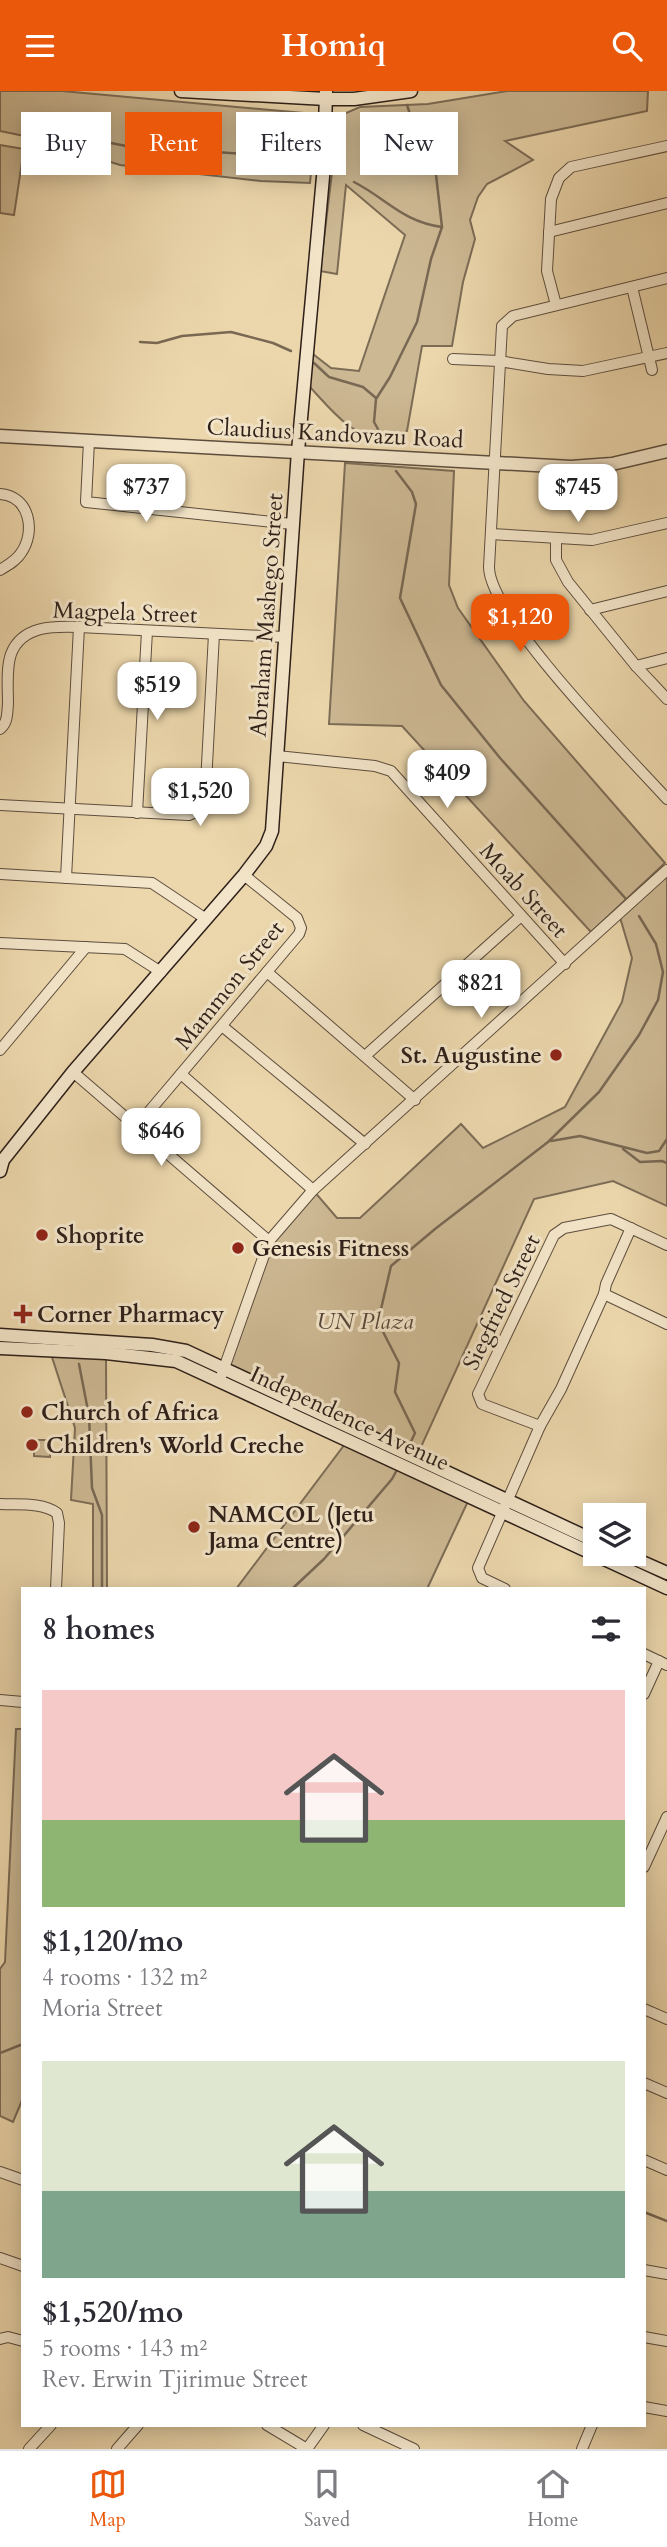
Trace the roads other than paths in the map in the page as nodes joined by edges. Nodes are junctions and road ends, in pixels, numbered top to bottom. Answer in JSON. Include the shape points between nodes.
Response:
{"nodes":[{"id":1,"x":181,"y":91,"type":"edge"},
{"id":2,"x":288,"y":91,"type":"edge"},
{"id":3,"x":411,"y":91,"type":"edge"},
{"id":4,"x":353,"y":92,"type":"edge"},
{"id":5,"x":216,"y":93,"type":"junction"},
{"id":6,"x":326,"y":94,"type":"edge"},
{"id":7,"x":381,"y":95,"type":"junction"},
{"id":8,"x":667,"y":146,"type":"edge"},
{"id":9,"x":667,"y":202,"type":"edge"},
{"id":10,"x":549,"y":232,"type":"junction"},
{"id":11,"x":667,"y":278,"type":"edge"},
{"id":12,"x":632,"y":287,"type":"junction"},
{"id":13,"x":556,"y":305,"type":"junction"},
{"id":14,"x":667,"y":353,"type":"edge"},
{"id":15,"x":649,"y":357,"type":"junction"},
{"id":16,"x":453,"y":359,"type":"dead end"},
{"id":17,"x":499,"y":361,"type":"junction"},
{"id":18,"x":652,"y":370,"type":"dead end"},
{"id":19,"x":0,"y":436,"type":"edge"},
{"id":20,"x":89,"y":441,"type":"junction"},
{"id":21,"x":298,"y":451,"type":"junction"},
{"id":22,"x":667,"y":451,"type":"edge"},
{"id":23,"x":495,"y":463,"type":"junction"},
{"id":24,"x":0,"y":494,"type":"edge"},
{"id":25,"x":667,"y":523,"type":"edge"},
{"id":26,"x":292,"y":524,"type":"junction"},
{"id":27,"x":491,"y":534,"type":"junction"},
{"id":28,"x":556,"y":538,"type":"junction"},
{"id":29,"x":0,"y":570,"type":"edge"},
{"id":30,"x":667,"y":591,"type":"edge"},
{"id":31,"x":590,"y":610,"type":"junction"},
{"id":32,"x":79,"y":627,"type":"junction"},
{"id":33,"x":147,"y":631,"type":"junction"},
{"id":34,"x":214,"y":634,"type":"junction"},
{"id":35,"x":285,"y":637,"type":"junction"},
{"id":36,"x":667,"y":658,"type":"edge"},
{"id":37,"x":636,"y":666,"type":"junction"},
{"id":38,"x":667,"y":699,"type":"edge"},
{"id":39,"x":0,"y":729,"type":"edge"},
{"id":40,"x":277,"y":757,"type":"junction"},
{"id":41,"x":667,"y":799,"type":"edge"},
{"id":42,"x":0,"y":805,"type":"edge"},
{"id":43,"x":69,"y":809,"type":"junction"},
{"id":44,"x":137,"y":813,"type":"junction"},
{"id":45,"x":667,"y":870,"type":"edge"},
{"id":46,"x":0,"y":874,"type":"edge"},
{"id":47,"x":244,"y":875,"type":"junction"},
{"id":48,"x":66,"y":878,"type":"junction"},
{"id":49,"x":521,"y":916,"type":"junction"},
{"id":50,"x":206,"y":919,"type":"junction"},
{"id":51,"x":0,"y":943,"type":"edge"},
{"id":52,"x":86,"y":947,"type":"junction"},
{"id":53,"x":565,"y":964,"type":"junction"},
{"id":54,"x":161,"y":972,"type":"junction"},
{"id":55,"x":267,"y":972,"type":"junction"},
{"id":56,"x":222,"y":1026,"type":"junction"},
{"id":57,"x":0,"y":1049,"type":"edge"},
{"id":58,"x":365,"y":1056,"type":"junction"},
{"id":59,"x":73,"y":1072,"type":"junction"},
{"id":60,"x":181,"y":1074,"type":"junction"},
{"id":61,"x":415,"y":1100,"type":"junction"},
{"id":62,"x":136,"y":1127,"type":"junction"},
{"id":63,"x":365,"y":1144,"type":"junction"},
{"id":64,"x":0,"y":1171,"type":"edge"},
{"id":65,"x":313,"y":1190,"type":"junction"},
{"id":66,"x":631,"y":1228,"type":"junction"},
{"id":67,"x":269,"y":1241,"type":"junction"},
{"id":68,"x":667,"y":1245,"type":"edge"},
{"id":69,"x":604,"y":1294,"type":"junction"},
{"id":70,"x":667,"y":1324,"type":"edge"},
{"id":71,"x":0,"y":1335,"type":"edge"},
{"id":72,"x":0,"y":1348,"type":"edge"},
{"id":73,"x":222,"y":1374,"type":"junction"},
{"id":74,"x":540,"y":1426,"type":"junction"},
{"id":75,"x":0,"y":1504,"type":"edge"},
{"id":76,"x":506,"y":1507,"type":"junction"},
{"id":77,"x":583,"y":1536,"type":"edge"},
{"id":78,"x":646,"y":1564,"type":"edge"},
{"id":79,"x":667,"y":1573,"type":"edge"},
{"id":80,"x":56,"y":1587,"type":"edge"},
{"id":81,"x":501,"y":1587,"type":"edge"},
{"id":82,"x":667,"y":1588,"type":"edge"},
{"id":83,"x":646,"y":1655,"type":"edge"},
{"id":84,"x":663,"y":1663,"type":"edge"},
{"id":85,"x":646,"y":1691,"type":"edge"},
{"id":86,"x":0,"y":1700,"type":"edge"},
{"id":87,"x":21,"y":1702,"type":"edge"},
{"id":88,"x":667,"y":1817,"type":"edge"},
{"id":89,"x":646,"y":1863,"type":"edge"},
{"id":90,"x":646,"y":2010,"type":"edge"},
{"id":91,"x":667,"y":2019,"type":"edge"},
{"id":92,"x":646,"y":2084,"type":"edge"},
{"id":93,"x":667,"y":2093,"type":"edge"},
{"id":94,"x":646,"y":2161,"type":"edge"},
{"id":95,"x":667,"y":2170,"type":"edge"},
{"id":96,"x":0,"y":2172,"type":"edge"},
{"id":97,"x":21,"y":2179,"type":"edge"},
{"id":98,"x":0,"y":2258,"type":"edge"},
{"id":99,"x":21,"y":2265,"type":"edge"},
{"id":100,"x":646,"y":2270,"type":"edge"},
{"id":101,"x":667,"y":2274,"type":"edge"},
{"id":102,"x":646,"y":2337,"type":"edge"},
{"id":103,"x":0,"y":2339,"type":"edge"},
{"id":104,"x":21,"y":2340,"type":"edge"},
{"id":105,"x":667,"y":2341,"type":"edge"},
{"id":106,"x":646,"y":2407,"type":"edge"},
{"id":107,"x":667,"y":2411,"type":"edge"},
{"id":108,"x":49,"y":2427,"type":"edge"},
{"id":109,"x":136,"y":2427,"type":"edge"},
{"id":110,"x":271,"y":2427,"type":"edge"},
{"id":111,"x":323,"y":2427,"type":"edge"},
{"id":112,"x":367,"y":2427,"type":"edge"},
{"id":113,"x":591,"y":2427,"type":"edge"},
{"id":114,"x":29,"y":2449,"type":"edge"},
{"id":115,"x":117,"y":2449,"type":"edge"},
{"id":116,"x":307,"y":2449,"type":"edge"},
{"id":117,"x":414,"y":2449,"type":"edge"},
{"id":118,"x":583,"y":2449,"type":"edge"}],
"edges":[{"from":1,"to":5,"type":"main road"},
{"from":2,"to":5,"type":"main road"},
{"from":2,"to":6,"type":"main road"},
{"from":3,"to":7,"type":"main road"},
{"from":4,"to":6,"type":"main road"},
{"from":4,"to":7,"type":"main road"},
{"from":5,"to":6,"type":"main road"},
{"from":6,"to":7,"type":"main road"},
{"from":6,"to":21,"type":"main road","name":"Abraham Mashego Street","via":[[324,166]]},
{"from":8,"to":10,"type":"street","via":[[565,171],[553,188]]},
{"from":9,"to":10,"type":"street"},
{"from":10,"to":13,"type":"street","via":[[547,271]]},
{"from":11,"to":12,"type":"street"},
{"from":12,"to":13,"type":"street"},
{"from":12,"to":15,"type":"street"},
{"from":13,"to":17,"type":"street","via":[[507,320],[500,332]]},
{"from":14,"to":15,"type":"street"},
{"from":15,"to":17,"type":"street","via":[[583,371]]},
{"from":15,"to":18,"type":"street"},
{"from":16,"to":17,"type":"street"},
{"from":17,"to":23,"type":"street"},
{"from":19,"to":20,"type":"main road","name":"Claudius Kandovazu Road"},
{"from":20,"to":21,"type":"main road","name":"Claudius Kandovazu Road"},
{"from":20,"to":26,"type":"street","via":[[86,502]]},
{"from":21,"to":23,"type":"main road","name":"Claudius Kandovazu Road"},
{"from":21,"to":26,"type":"main road","name":"Abraham Mashego Street"},
{"from":22,"to":23,"type":"main road","name":"Claudius Kandovazu Road","via":[[593,467]]},
{"from":23,"to":27,"type":"street"},
{"from":24,"to":29,"type":"street","via":[[15,496],[23,503],[28,526],[23,551]]},
{"from":25,"to":28,"type":"street","via":[[601,539]]},
{"from":26,"to":35,"type":"main road","name":"Abraham Mashego Street"},
{"from":27,"to":28,"type":"street"},
{"from":27,"to":41,"type":"street","via":[[493,590],[560,682]]},
{"from":28,"to":31,"type":"street","via":[[559,567]]},
{"from":30,"to":31,"type":"street"},
{"from":31,"to":37,"type":"street"},
{"from":32,"to":33,"type":"street","name":"Magpela Street"},
{"from":32,"to":39,"type":"street","name":"Magpela Street","via":[[40,628],[17,645],[10,662],[7,720]]},
{"from":32,"to":43,"type":"street"},
{"from":33,"to":34,"type":"street","name":"Magpela Street"},
{"from":33,"to":44,"type":"street"},
{"from":34,"to":35,"type":"street","name":"Magpela Street"},
{"from":34,"to":44,"type":"street","via":[[203,807],[189,815]]},
{"from":35,"to":40,"type":"main road","name":"Abraham Mashego Street"},
{"from":36,"to":37,"type":"street"},
{"from":37,"to":38,"type":"street"},
{"from":40,"to":47,"type":"main road","name":"Abraham Mashego Street","via":[[272,831]]},
{"from":40,"to":49,"type":"street","name":"Moab Street","via":[[391,771]]},
{"from":42,"to":43,"type":"street"},
{"from":43,"to":44,"type":"street"},
{"from":43,"to":48,"type":"street"},
{"from":45,"to":53,"type":"street"},
{"from":46,"to":48,"type":"street"},
{"from":47,"to":50,"type":"main road","name":"Abraham Mashego Street"},
{"from":47,"to":55,"type":"street","name":"Mammon Street","via":[[300,922],[297,938]]},
{"from":48,"to":50,"type":"street","via":[[158,884]]},
{"from":49,"to":53,"type":"street","name":"Moab Street"},
{"from":49,"to":58,"type":"street"},
{"from":50,"to":54,"type":"main road","name":"Abraham Mashego Street"},
{"from":51,"to":52,"type":"street"},
{"from":52,"to":54,"type":"street","via":[[128,950]]},
{"from":52,"to":57,"type":"street"},
{"from":53,"to":61,"type":"street"},
{"from":54,"to":59,"type":"main road","name":"Abraham Mashego Street"},
{"from":55,"to":56,"type":"street","name":"Mammon Street"},
{"from":55,"to":58,"type":"street"},
{"from":56,"to":60,"type":"street","name":"Mammon Street"},
{"from":56,"to":63,"type":"street"},
{"from":58,"to":61,"type":"street"},
{"from":59,"to":62,"type":"street"},
{"from":59,"to":64,"type":"main road","name":"Abraham Mashego Street","via":[[3,1160]]},
{"from":60,"to":62,"type":"street","name":"Mammon Street"},
{"from":60,"to":65,"type":"street"},
{"from":61,"to":63,"type":"street"},
{"from":62,"to":67,"type":"street"},
{"from":63,"to":65,"type":"street"},
{"from":65,"to":67,"type":"street"},
{"from":66,"to":68,"type":"street","name":"Siegfried Street"},
{"from":66,"to":69,"type":"street"},
{"from":66,"to":74,"type":"street","name":"Siegfried Street","via":[[606,1219],[564,1228],[554,1235],[478,1394],[482,1404]]},
{"from":67,"to":73,"type":"street"},
{"from":69,"to":70,"type":"street"},
{"from":69,"to":74,"type":"street"},
{"from":71,"to":73,"type":"main road","name":"Independence Avenue","via":[[177,1348]]},
{"from":72,"to":73,"type":"main road","name":"Independence Avenue","via":[[153,1357]]},
{"from":73,"to":76,"type":"main road","name":"Independence Avenue"},
{"from":74,"to":76,"type":"street"},
{"from":75,"to":80,"type":"street","via":[[39,1506],[57,1513]]},
{"from":76,"to":77,"type":"main road","name":"Independence Avenue"},
{"from":76,"to":81,"type":"street","via":[[478,1568],[482,1578]]},
{"from":76,"to":82,"type":"main road","name":"Independence Avenue"},
{"from":78,"to":79,"type":"main road"},
{"from":83,"to":84,"type":"street"},
{"from":84,"to":85,"type":"street"},
{"from":86,"to":87,"type":"street"},
{"from":88,"to":89,"type":"street"},
{"from":90,"to":91,"type":"street"},
{"from":92,"to":93,"type":"street"},
{"from":94,"to":95,"type":"street"},
{"from":96,"to":97,"type":"street"},
{"from":98,"to":99,"type":"street"},
{"from":100,"to":101,"type":"street"},
{"from":102,"to":105,"type":"street"},
{"from":103,"to":104,"type":"street"},
{"from":106,"to":107,"type":"street"},
{"from":108,"to":114,"type":"street"},
{"from":109,"to":115,"type":"street"},
{"from":110,"to":116,"type":"street"},
{"from":111,"to":116,"type":"street"},
{"from":112,"to":117,"type":"street"},
{"from":113,"to":118,"type":"street"}]}
